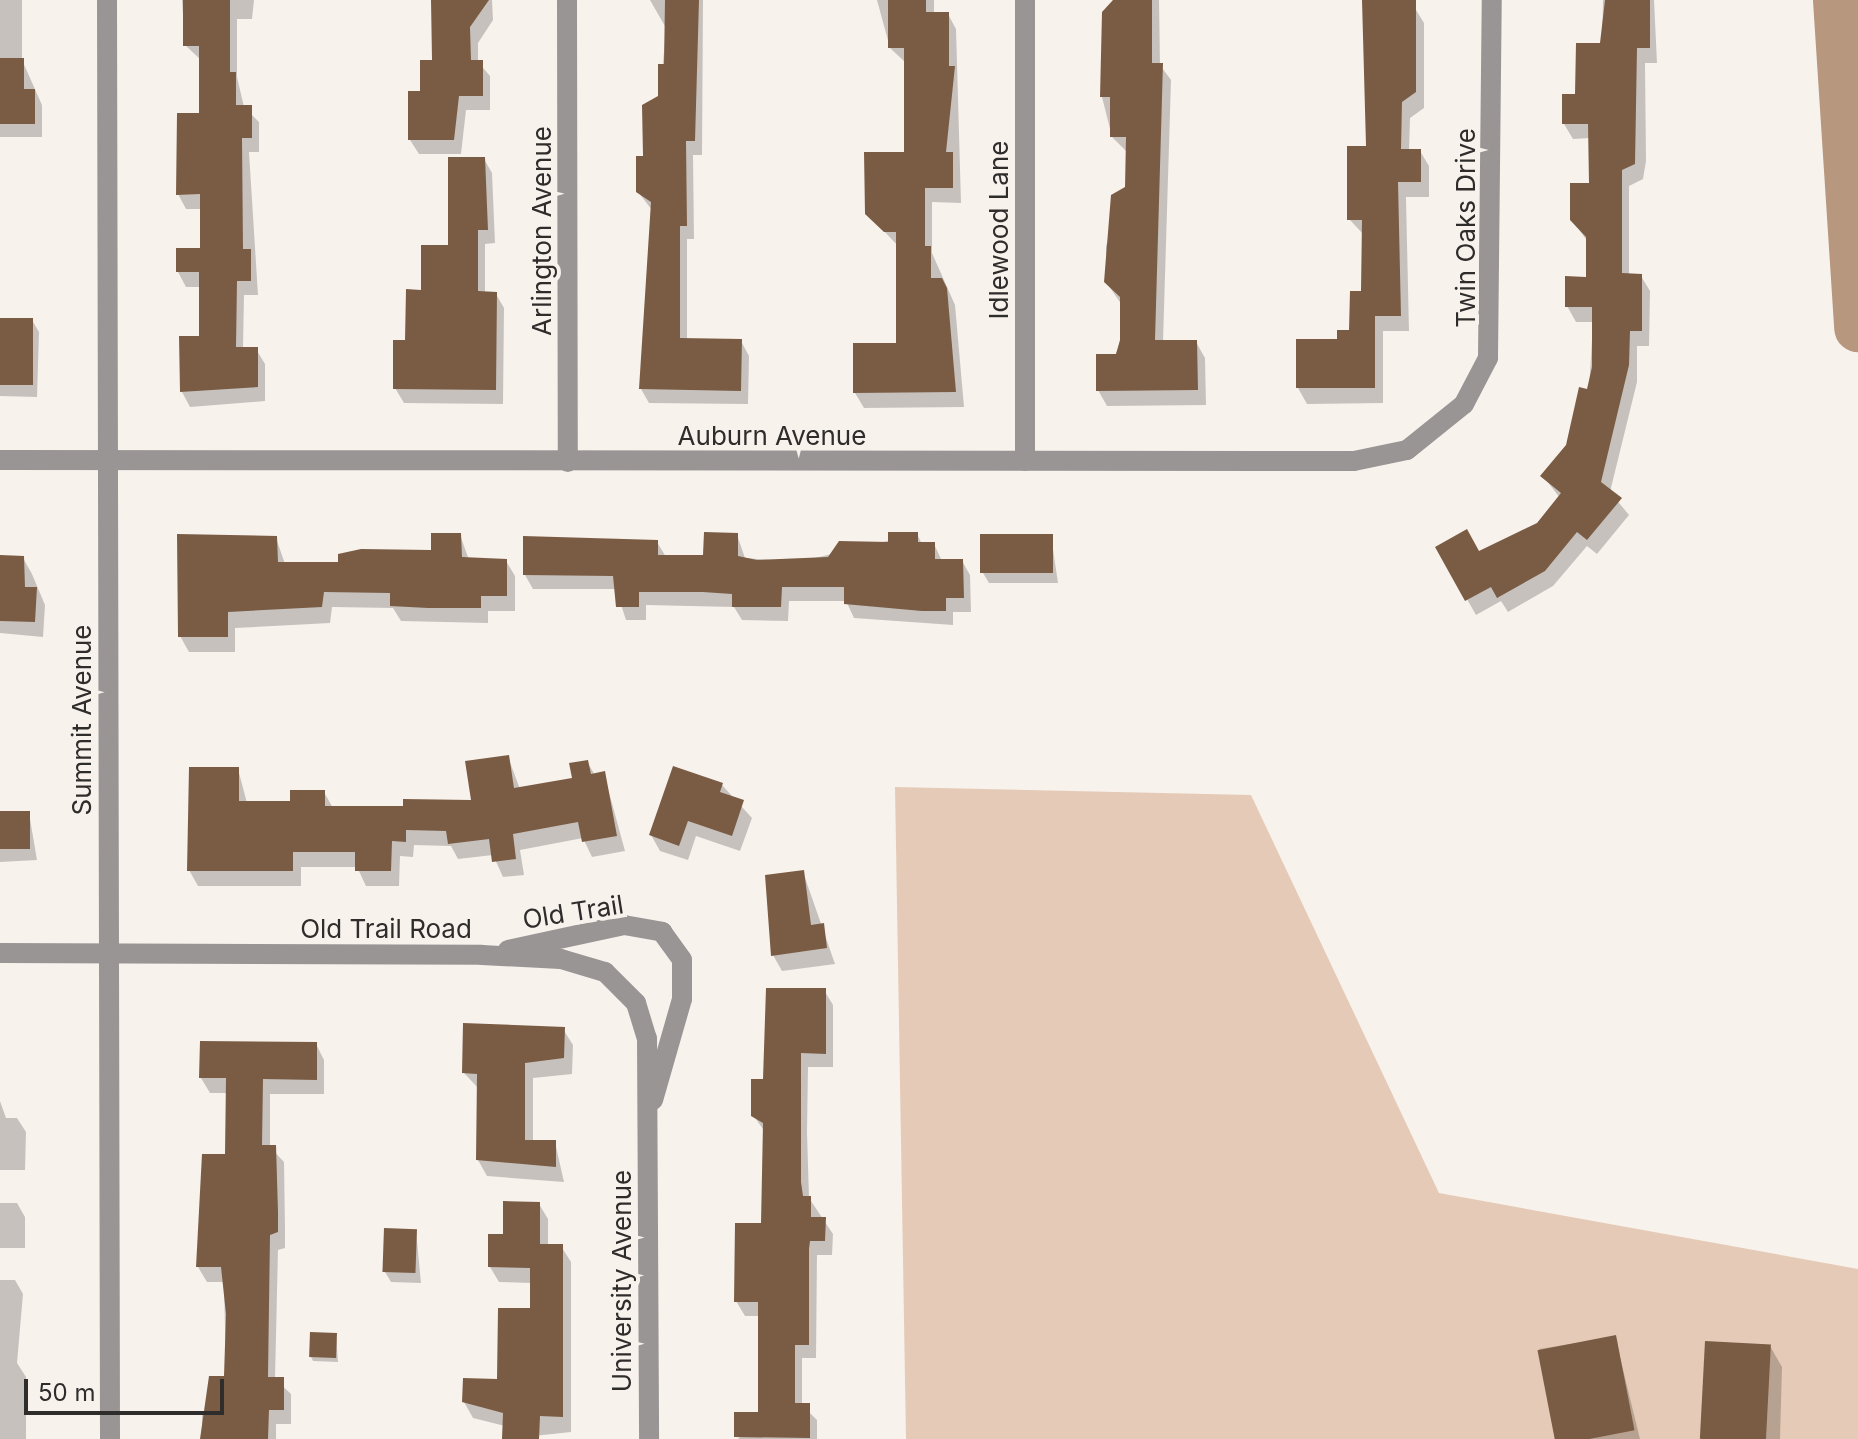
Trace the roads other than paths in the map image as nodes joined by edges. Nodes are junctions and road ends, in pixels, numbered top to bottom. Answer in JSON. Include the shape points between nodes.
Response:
{"nodes":[{"id":1,"x":107,"y":0,"type":"edge"},
{"id":2,"x":567,"y":0,"type":"edge"},
{"id":3,"x":1025,"y":0,"type":"edge"},
{"id":4,"x":1492,"y":0,"type":"edge"},
{"id":5,"x":1430,"y":434,"type":"joint"},
{"id":6,"x":0,"y":460,"type":"edge"},
{"id":7,"x":108,"y":460,"type":"junction"},
{"id":8,"x":1025,"y":461,"type":"junction"},
{"id":9,"x":568,"y":462,"type":"junction"},
{"id":10,"x":0,"y":953,"type":"edge"},
{"id":11,"x":108,"y":955,"type":"junction"},
{"id":12,"x":482,"y":955,"type":"junction"},
{"id":13,"x":646,"y":1123,"type":"junction"},
{"id":14,"x":110,"y":1439,"type":"edge"},
{"id":15,"x":649,"y":1439,"type":"edge"}],
"edges":[{"from":1,"to":7,"type":"street","name":"Summit Avenue"},
{"from":2,"to":9,"type":"street","name":"Arlington Avenue"},
{"from":3,"to":8,"type":"street","name":"Idlewood Lane"},
{"from":4,"to":5,"type":"street","name":"Twin Oaks Drive","via":[[1492,332],[1464,404]]},
{"from":5,"to":8,"type":"street","name":"Auburn Avenue","via":[[1407,450],[1354,461]]},
{"from":6,"to":7,"type":"street","name":"Auburn Avenue"},
{"from":7,"to":9,"type":"street","name":"Auburn Avenue"},
{"from":7,"to":11,"type":"street","name":"Summit Avenue"},
{"from":8,"to":9,"type":"street","name":"Auburn Avenue"},
{"from":10,"to":11,"type":"street","name":"Old Trail Road"},
{"from":11,"to":12,"type":"street","name":"Old Trail Road"},
{"from":11,"to":14,"type":"street","name":"Summit Avenue"},
{"from":12,"to":13,"type":"street","name":"Old Trail Road","via":[[561,959],[605,972],[636,1003],[647,1038]]},
{"from":12,"to":13,"type":"street","name":"Old Trail","via":[[624,925],[662,932],[682,960],[682,999]]},
{"from":13,"to":15,"type":"street","name":"University Avenue"}]}
